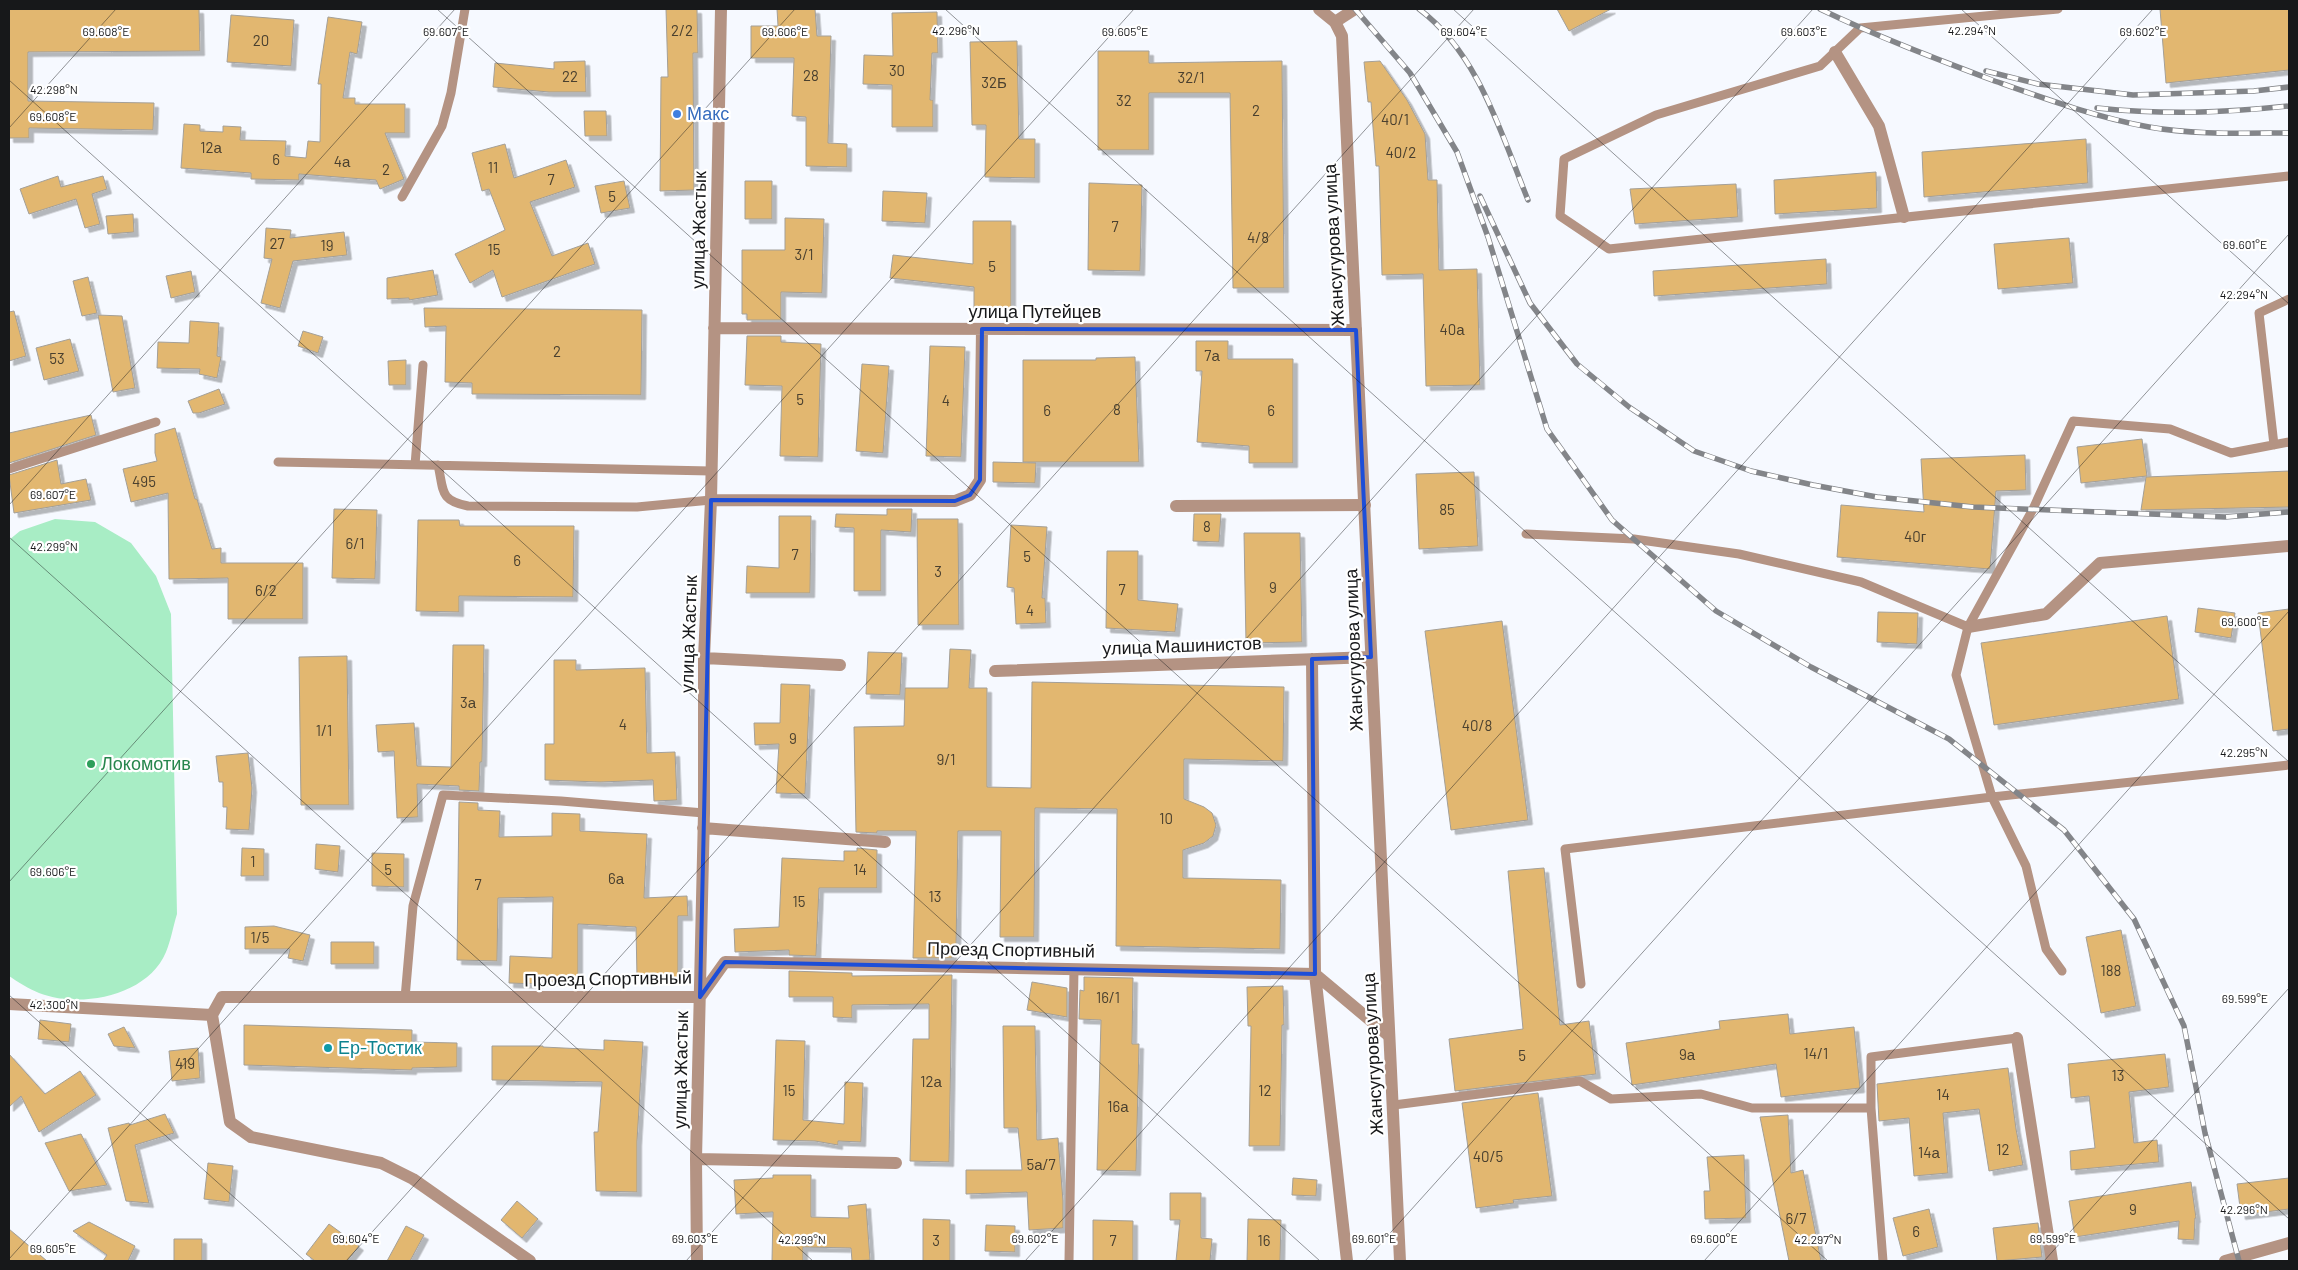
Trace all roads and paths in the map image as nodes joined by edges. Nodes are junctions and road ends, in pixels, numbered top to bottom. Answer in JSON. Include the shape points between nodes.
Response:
{"nodes":[{"id":1,"x":465,"y":9,"type":"edge"},
{"id":2,"x":721,"y":9,"type":"edge"},
{"id":3,"x":1319,"y":9,"type":"edge"},
{"id":4,"x":1355,"y":9,"type":"edge"},
{"id":5,"x":2058,"y":9,"type":"edge"},
{"id":6,"x":1336,"y":22,"type":"junction"},
{"id":7,"x":1835,"y":52,"type":"junction"},
{"id":8,"x":2289,"y":176,"type":"edge"},
{"id":9,"x":402,"y":197,"type":"dead end"},
{"id":10,"x":1904,"y":217,"type":"junction"},
{"id":11,"x":2289,"y":299,"type":"edge"},
{"id":12,"x":714,"y":328,"type":"junction"},
{"id":13,"x":982,"y":329,"type":"junction"},
{"id":14,"x":1356,"y":330,"type":"junction"},
{"id":15,"x":423,"y":365,"type":"dead end"},
{"id":16,"x":156,"y":422,"type":"dead end"},
{"id":17,"x":2289,"y":442,"type":"edge"},
{"id":18,"x":2274,"y":445,"type":"junction"},
{"id":19,"x":278,"y":462,"type":"dead end"},
{"id":20,"x":414,"y":465,"type":"junction"},
{"id":21,"x":438,"y":465,"type":"junction"},
{"id":22,"x":9,"y":469,"type":"edge"},
{"id":23,"x":711,"y":471,"type":"junction"},
{"id":24,"x":710,"y":500,"type":"junction"},
{"id":25,"x":1365,"y":505,"type":"junction"},
{"id":26,"x":1176,"y":506,"type":"dead end"},
{"id":27,"x":1526,"y":534,"type":"dead end"},
{"id":28,"x":2289,"y":546,"type":"edge"},
{"id":29,"x":1968,"y":628,"type":"junction"},
{"id":30,"x":1371,"y":657,"type":"junction"},
{"id":31,"x":704,"y":658,"type":"junction"},
{"id":32,"x":1312,"y":659,"type":"junction"},
{"id":33,"x":840,"y":665,"type":"dead end"},
{"id":34,"x":995,"y":671,"type":"dead end"},
{"id":35,"x":2289,"y":765,"type":"edge"},
{"id":36,"x":1992,"y":797,"type":"junction"},
{"id":37,"x":704,"y":814,"type":"junction"},
{"id":38,"x":703,"y":828,"type":"junction"},
{"id":39,"x":885,"y":842,"type":"dead end"},
{"id":40,"x":1074,"y":969,"type":"junction"},
{"id":41,"x":2062,"y":971,"type":"dead end"},
{"id":42,"x":1314,"y":974,"type":"junction"},
{"id":43,"x":1580,"y":984,"type":"dead end"},
{"id":44,"x":700,"y":997,"type":"junction"},
{"id":45,"x":405,"y":998,"type":"junction"},
{"id":46,"x":9,"y":1004,"type":"edge"},
{"id":47,"x":212,"y":1015,"type":"junction"},
{"id":48,"x":1389,"y":1036,"type":"junction"},
{"id":49,"x":2017,"y":1038,"type":"joint"},
{"id":50,"x":1394,"y":1105,"type":"junction"},
{"id":51,"x":1872,"y":1108,"type":"junction"},
{"id":52,"x":696,"y":1159,"type":"junction"},
{"id":53,"x":896,"y":1163,"type":"dead end"},
{"id":54,"x":2289,"y":1243,"type":"edge"},
{"id":55,"x":530,"y":1261,"type":"edge"},
{"id":56,"x":698,"y":1261,"type":"edge"},
{"id":57,"x":1069,"y":1261,"type":"edge"},
{"id":58,"x":1347,"y":1261,"type":"edge"},
{"id":59,"x":1400,"y":1261,"type":"edge"},
{"id":60,"x":1882,"y":1261,"type":"edge"},
{"id":61,"x":2052,"y":1261,"type":"edge"},
{"id":62,"x":2226,"y":1261,"type":"edge"}],
"edges":[{"from":1,"to":9,"type":"lane","via":[[442,126]]},
{"from":2,"to":12,"type":"street","name":"улица Жастык"},
{"from":3,"to":6,"type":"street"},
{"from":4,"to":6,"type":"street"},
{"from":5,"to":7,"type":"lane","via":[[1860,28]]},
{"from":6,"to":14,"type":"street","name":"Жансугурова улица","via":[[1342,36]]},
{"from":7,"to":10,"type":"street","via":[[1879,126]]},
{"from":7,"to":10,"type":"lane","via":[[1820,66],[1656,115],[1564,160],[1560,216],[1609,249]]},
{"from":8,"to":10,"type":"lane"},
{"from":11,"to":18,"type":"lane","via":[[2259,313]]},
{"from":12,"to":13,"type":"street","name":"улица Путейцев"},
{"from":12,"to":23,"type":"street","name":"улица Жастык"},
{"from":13,"to":14,"type":"street","name":"улица Путейцев"},
{"from":13,"to":24,"type":"street","via":[[980,480],[970,495],[955,501]]},
{"from":14,"to":25,"type":"street","name":"Жансугурова улица"},
{"from":15,"to":20,"type":"lane"},
{"from":16,"to":22,"type":"lane"},
{"from":17,"to":18,"type":"lane"},
{"from":18,"to":29,"type":"lane","via":[[2231,453],[2170,429],[2073,421],[2033,509]]},
{"from":19,"to":20,"type":"lane"},
{"from":20,"to":21,"type":"lane"},
{"from":21,"to":23,"type":"lane"},
{"from":21,"to":24,"type":"lane","via":[[445,497],[452,503],[468,506],[637,507]]},
{"from":23,"to":24,"type":"street","name":"улица Жастык"},
{"from":24,"to":31,"type":"street","name":"улица Жастык"},
{"from":25,"to":26,"type":"street"},
{"from":25,"to":30,"type":"street","name":"Жансугурова улица"},
{"from":27,"to":29,"type":"lane","via":[[1634,539],[1739,554],[1861,582]]},
{"from":28,"to":29,"type":"street","via":[[2100,563],[2046,614]]},
{"from":29,"to":36,"type":"lane","via":[[1956,675]]},
{"from":30,"to":32,"type":"street","name":"улица Машинистов"},
{"from":30,"to":48,"type":"street","name":"Жансугурова улица"},
{"from":31,"to":33,"type":"street"},
{"from":31,"to":37,"type":"street","name":"улица Жастык"},
{"from":32,"to":34,"type":"street","name":"улица Машинистов"},
{"from":32,"to":42,"type":"street"},
{"from":35,"to":36,"type":"lane"},
{"from":36,"to":41,"type":"lane","via":[[2026,866],[2046,949]]},
{"from":36,"to":43,"type":"lane","via":[[1565,849]]},
{"from":37,"to":38,"type":"street","name":"улица Жастык"},
{"from":37,"to":45,"type":"lane","via":[[561,801],[443,795],[413,906]]},
{"from":38,"to":39,"type":"street"},
{"from":38,"to":44,"type":"street","name":"улица Жастык"},
{"from":40,"to":42,"type":"street","name":"Проезд Спортивный"},
{"from":40,"to":44,"type":"street","name":"Проезд Спортивный","via":[[725,962]]},
{"from":40,"to":57,"type":"lane"},
{"from":42,"to":48,"type":"street"},
{"from":42,"to":58,"type":"street"},
{"from":44,"to":45,"type":"street","name":"Проезд Спортивный"},
{"from":44,"to":52,"type":"street","name":"улица Жастык"},
{"from":45,"to":47,"type":"street","name":"Проезд Спортивный","via":[[222,997]]},
{"from":46,"to":47,"type":"street"},
{"from":47,"to":55,"type":"street","via":[[230,1122],[251,1137],[380,1164],[413,1179]]},
{"from":48,"to":50,"type":"street","name":"Жансугурова улица"},
{"from":49,"to":51,"type":"lane","via":[[1871,1056]]},
{"from":49,"to":61,"type":"street"},
{"from":50,"to":51,"type":"lane","via":[[1580,1081],[1611,1100],[1701,1094],[1752,1108]]},
{"from":50,"to":59,"type":"street","name":"Жансугурова улица"},
{"from":51,"to":60,"type":"lane"},
{"from":52,"to":53,"type":"street"},
{"from":52,"to":56,"type":"street","name":"улица Жастык"},
{"from":54,"to":62,"type":"street"}]}
